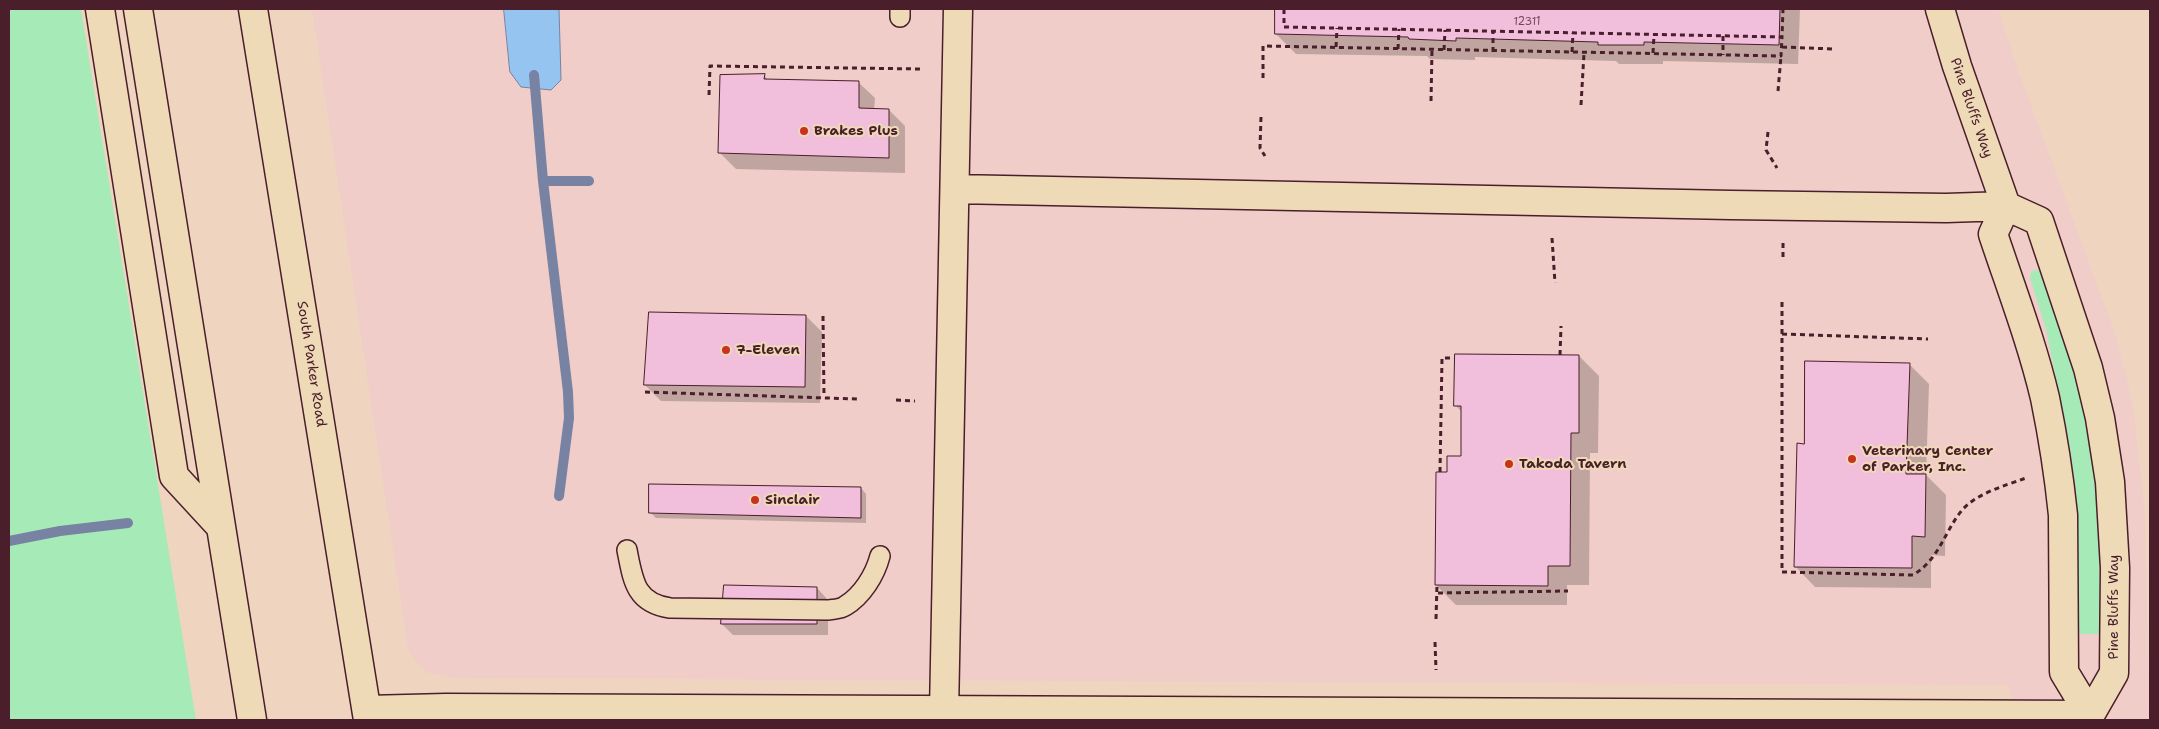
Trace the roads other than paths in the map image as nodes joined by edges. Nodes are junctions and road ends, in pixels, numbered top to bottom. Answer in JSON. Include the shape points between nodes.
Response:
{"nodes":[{"id":1,"x":100,"y":9,"type":"edge"},
{"id":2,"x":138,"y":9,"type":"edge"},
{"id":3,"x":253,"y":9,"type":"edge"},
{"id":4,"x":958,"y":9,"type":"edge"},
{"id":5,"x":1940,"y":9,"type":"edge"},
{"id":6,"x":955,"y":189,"type":"junction"},
{"id":7,"x":2006,"y":206,"type":"junction"},
{"id":8,"x":220,"y":527,"type":"junction"},
{"id":9,"x":627,"y":550,"type":"dead end"},
{"id":10,"x":880,"y":556,"type":"dead end"},
{"id":11,"x":944,"y":712,"type":"junction"},
{"id":12,"x":367,"y":715,"type":"edge"},
{"id":13,"x":2090,"y":715,"type":"junction"},
{"id":14,"x":252,"y":720,"type":"edge"}],
"edges":[{"from":1,"to":8,"type":"main road","via":[[174,476]]},
{"from":2,"to":8,"type":"main road"},
{"from":3,"to":12,"type":"main road","name":"South Parker Road"},
{"from":4,"to":6,"type":"main road"},
{"from":5,"to":7,"type":"main road","name":"Pine Bluffs Way"},
{"from":6,"to":7,"type":"main road","via":[[1946,208]]},
{"from":6,"to":11,"type":"main road"},
{"from":7,"to":13,"type":"main road","via":[[1993,234],[2038,372],[2059,482],[2063,516],[2064,672]]},
{"from":7,"to":13,"type":"main road","name":"Pine Bluffs Way","via":[[2039,221],[2088,368],[2105,446],[2114,526],[2114,673]]},
{"from":8,"to":14,"type":"main road"},
{"from":9,"to":10,"type":"lane","via":[[640,593],[656,606],[678,608],[844,608],[868,583]]},
{"from":11,"to":12,"type":"main road","via":[[446,708]]},
{"from":11,"to":13,"type":"main road"}]}
